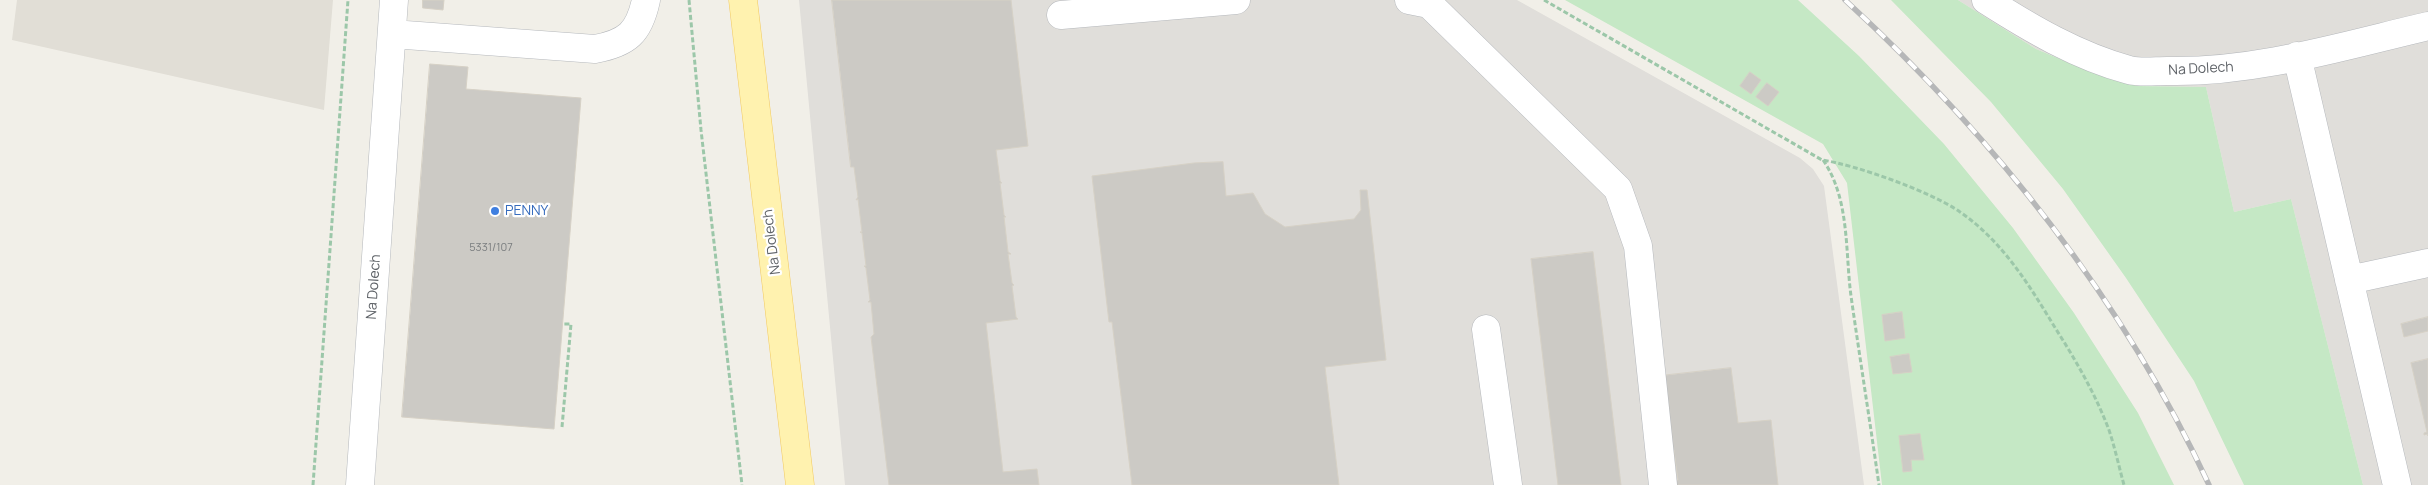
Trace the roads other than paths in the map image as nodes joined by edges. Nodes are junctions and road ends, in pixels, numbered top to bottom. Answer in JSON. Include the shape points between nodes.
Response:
{"nodes":[{"id":1,"x":394,"y":0,"type":"edge"},
{"id":2,"x":646,"y":0,"type":"edge"},
{"id":3,"x":743,"y":0,"type":"edge"},
{"id":4,"x":1236,"y":0,"type":"edge"},
{"id":5,"x":1409,"y":0,"type":"edge"},
{"id":6,"x":1986,"y":0,"type":"edge"},
{"id":7,"x":1061,"y":15,"type":"dead end"},
{"id":8,"x":2428,"y":26,"type":"edge"},
{"id":9,"x":392,"y":34,"type":"junction"},
{"id":10,"x":2296,"y":56,"type":"junction"},
{"id":11,"x":2428,"y":263,"type":"edge"},
{"id":12,"x":2349,"y":280,"type":"junction"},
{"id":13,"x":1486,"y":329,"type":"dead end"},
{"id":14,"x":360,"y":485,"type":"edge"},
{"id":15,"x":800,"y":485,"type":"edge"},
{"id":16,"x":1508,"y":485,"type":"edge"},
{"id":17,"x":1663,"y":485,"type":"edge"},
{"id":18,"x":2397,"y":485,"type":"edge"}],
"edges":[{"from":1,"to":9,"type":"street","name":"Na Dolech"},
{"from":2,"to":9,"type":"street","via":[[631,34],[622,42],[595,49]]},
{"from":3,"to":15,"type":"main road","name":"Na Dolech"},
{"from":4,"to":7,"type":"street"},
{"from":5,"to":17,"type":"street","via":[[1429,4],[1618,189],[1638,246]]},
{"from":6,"to":10,"type":"street","name":"Na Dolech","via":[[2073,50],[2130,70],[2198,71]]},
{"from":8,"to":10,"type":"street","name":"Na Dolech"},
{"from":9,"to":14,"type":"street","name":"Na Dolech"},
{"from":10,"to":12,"type":"street"},
{"from":11,"to":12,"type":"street"},
{"from":12,"to":18,"type":"street"},
{"from":13,"to":16,"type":"street"}]}
